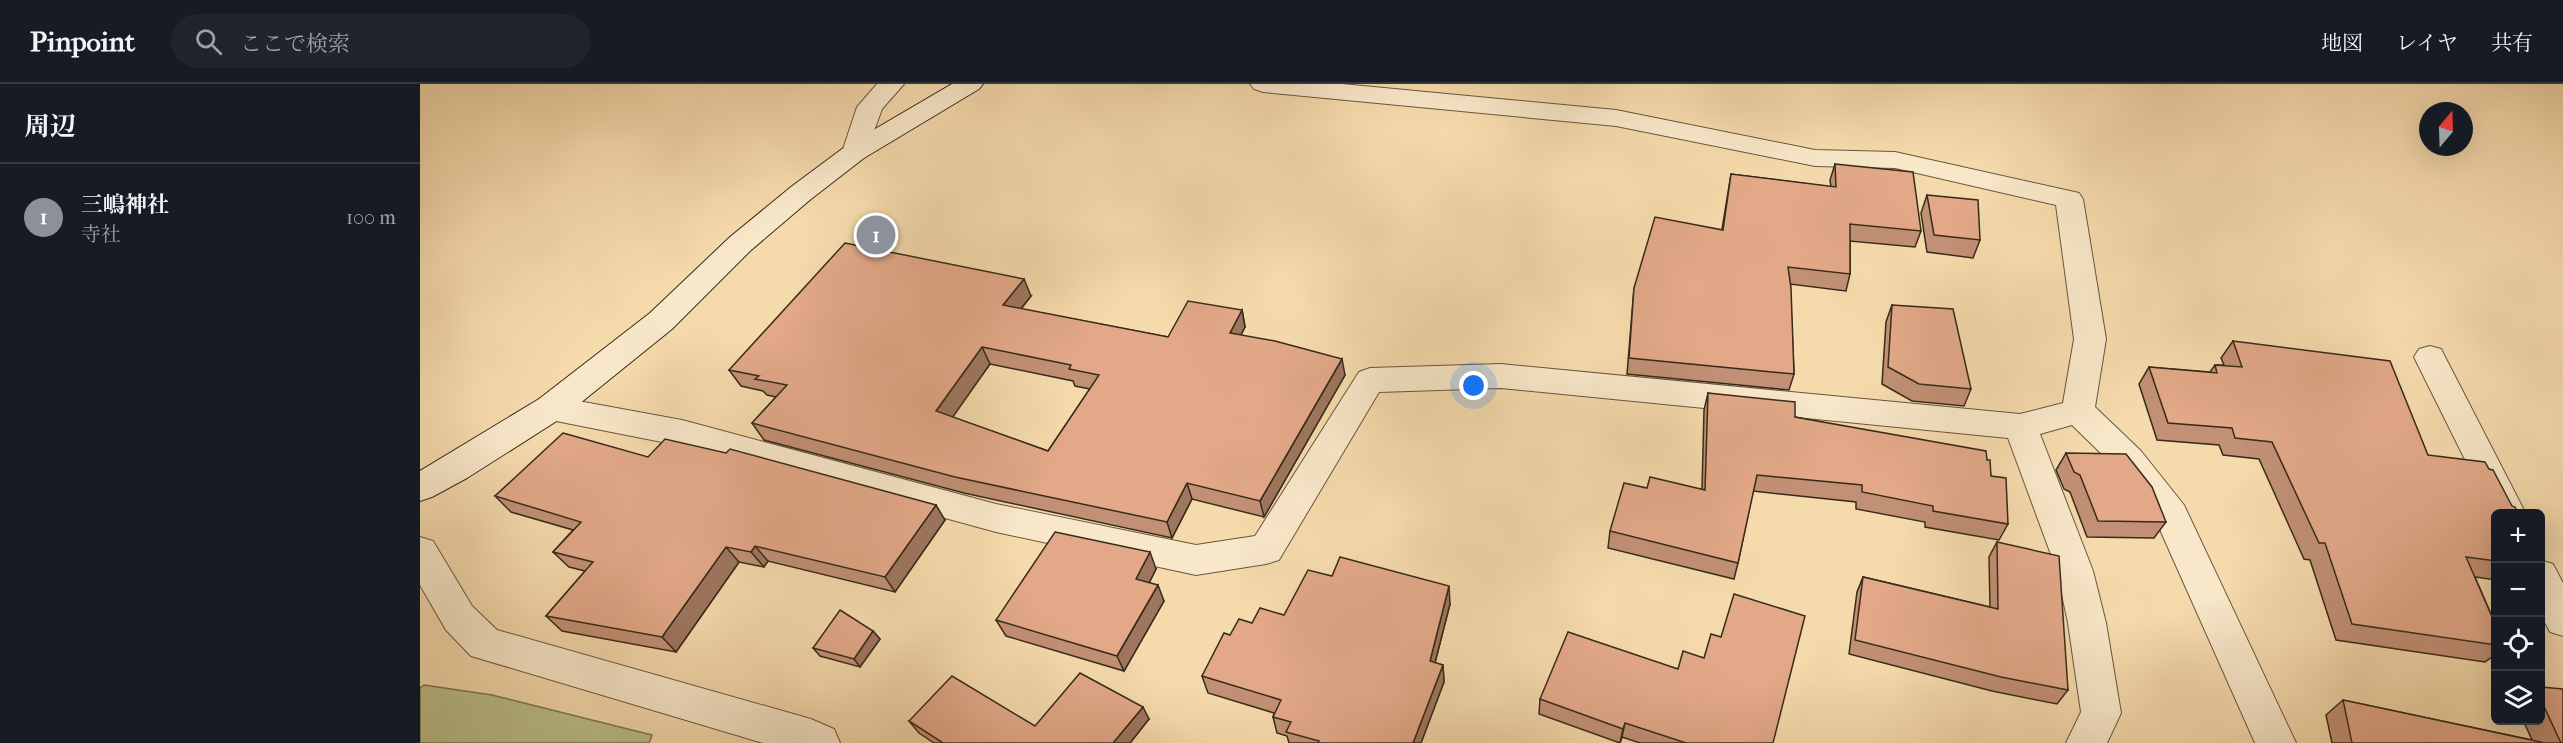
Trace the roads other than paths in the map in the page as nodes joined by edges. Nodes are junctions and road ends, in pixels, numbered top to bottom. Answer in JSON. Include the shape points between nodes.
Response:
{"nodes":[{"id":1,"x":891,"y":84,"type":"edge"},
{"id":2,"x":970,"y":84,"type":"edge"},
{"id":3,"x":1263,"y":84,"type":"edge"},
{"id":4,"x":855,"y":152,"type":"junction"},
{"id":5,"x":2430,"y":357,"type":"dead end"},
{"id":6,"x":551,"y":408,"type":"junction"},
{"id":7,"x":2078,"y":411,"type":"junction"},
{"id":8,"x":2020,"y":427,"type":"junction"},
{"id":9,"x":420,"y":487,"type":"edge"},
{"id":10,"x":2507,"y":509,"type":"edge"},
{"id":11,"x":420,"y":552,"type":"edge"},
{"id":12,"x":2545,"y":583,"type":"edge"},
{"id":13,"x":2563,"y":620,"type":"edge"},
{"id":14,"x":820,"y":743,"type":"edge"},
{"id":15,"x":2086,"y":743,"type":"edge"},
{"id":16,"x":2276,"y":743,"type":"edge"}],
"edges":[{"from":1,"to":4,"type":"street","via":[[870,106]]},
{"from":2,"to":4,"type":"street"},
{"from":3,"to":7,"type":"street","via":[[1616,118],[1815,158],[1895,160],[2068,199],[2090,339]]},
{"from":4,"to":6,"type":"street","via":[[740,244],[661,321]]},
{"from":5,"to":10,"type":"street"},
{"from":6,"to":8,"type":"street","via":[[682,433],[996,518],[1196,560],[1266,549],[1370,380],[1501,376]]},
{"from":6,"to":9,"type":"street"},
{"from":7,"to":8,"type":"street"},
{"from":7,"to":16,"type":"street","via":[[2129,460],[2171,515]]},
{"from":8,"to":15,"type":"street","via":[[2075,571],[2087,623],[2101,713]]},
{"from":11,"to":14,"type":"street","via":[[459,618],[485,644]]},
{"from":12,"to":13,"type":"street"}]}
